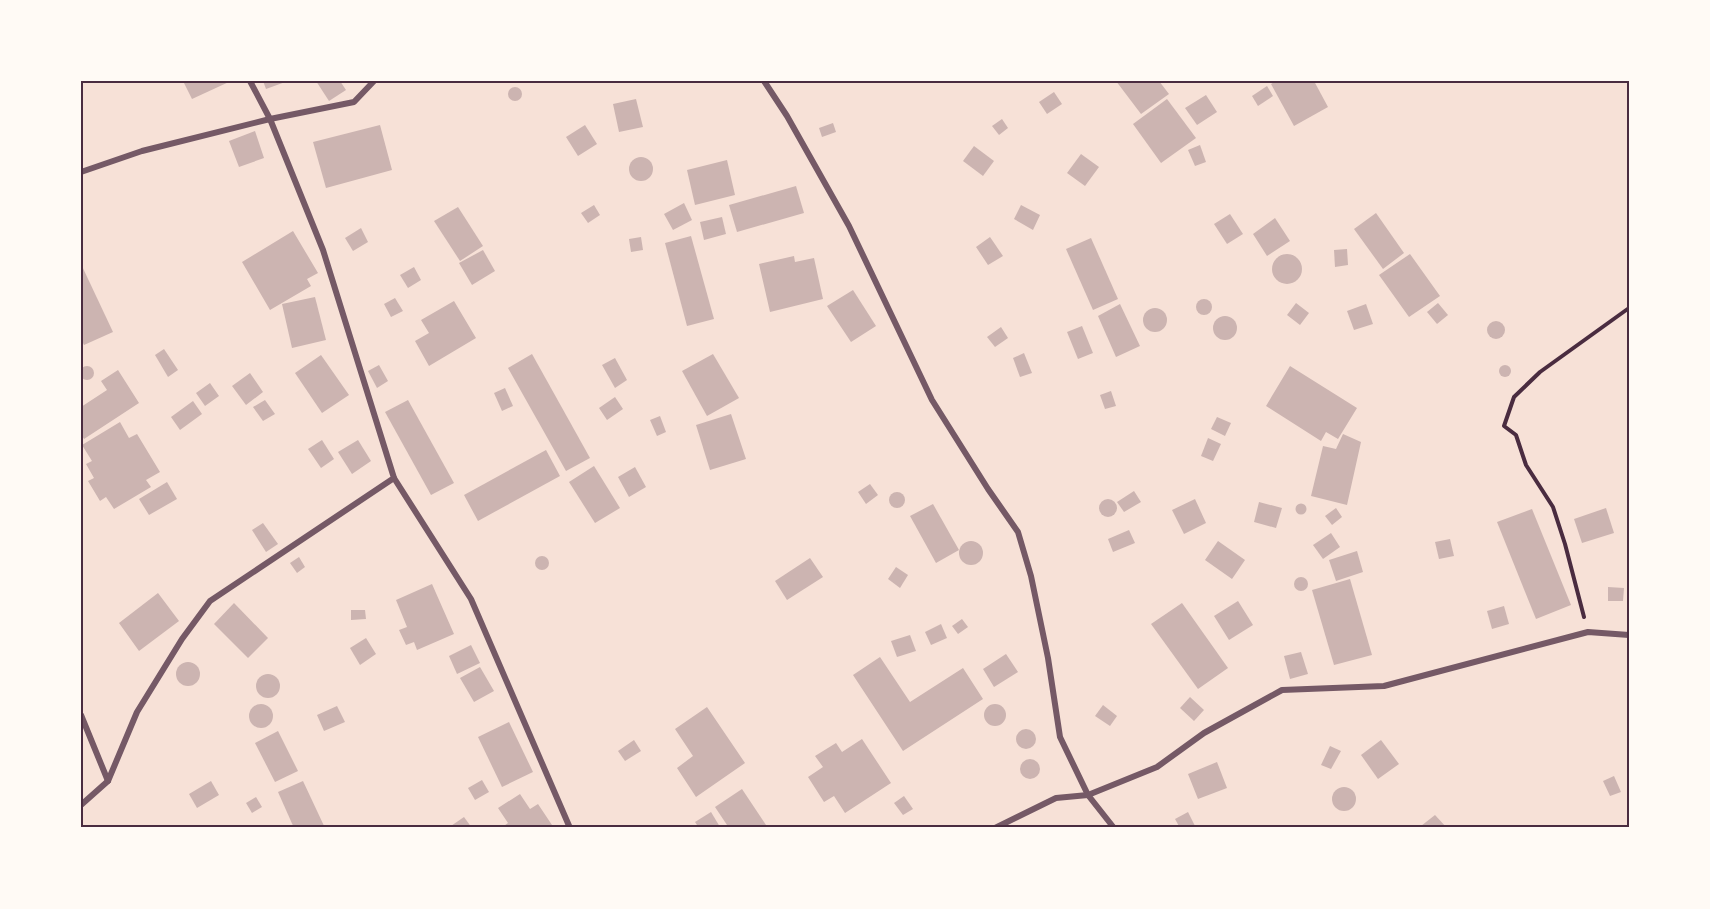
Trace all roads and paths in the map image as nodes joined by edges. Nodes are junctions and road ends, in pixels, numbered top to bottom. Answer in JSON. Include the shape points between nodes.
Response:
{"nodes":[{"id":1,"x":250,"y":81,"type":"edge"},
{"id":2,"x":374,"y":81,"type":"edge"},
{"id":3,"x":764,"y":81,"type":"edge"},
{"id":4,"x":270,"y":119,"type":"junction"},
{"id":5,"x":81,"y":172,"type":"edge"},
{"id":6,"x":1629,"y":308,"type":"edge"},
{"id":7,"x":394,"y":478,"type":"junction"},
{"id":8,"x":1588,"y":632,"type":"junction"},
{"id":9,"x":1629,"y":635,"type":"edge"},
{"id":10,"x":81,"y":715,"type":"edge"},
{"id":11,"x":108,"y":781,"type":"junction"},
{"id":12,"x":1088,"y":795,"type":"junction"},
{"id":13,"x":81,"y":805,"type":"edge"},
{"id":14,"x":570,"y":828,"type":"edge"},
{"id":15,"x":995,"y":828,"type":"edge"},
{"id":16,"x":1114,"y":828,"type":"edge"}],
"edges":[{"from":1,"to":4,"type":"street"},
{"from":2,"to":4,"type":"street","via":[[354,102]]},
{"from":3,"to":12,"type":"street","via":[[788,116],[849,226],[932,400],[1018,532],[1048,658],[1060,736]]},
{"from":4,"to":5,"type":"street","via":[[142,151]]},
{"from":4,"to":7,"type":"street","via":[[323,250]]},
{"from":6,"to":8,"type":"path","via":[[1540,372],[1514,397],[1504,426],[1516,435],[1526,465],[1553,507]]},
{"from":7,"to":11,"type":"street","via":[[210,601],[137,712]]},
{"from":7,"to":14,"type":"street","via":[[471,599]]},
{"from":8,"to":9,"type":"street"},
{"from":8,"to":12,"type":"street","via":[[1384,686],[1282,690],[1204,733],[1157,767]]},
{"from":10,"to":11,"type":"street"},
{"from":11,"to":13,"type":"street"},
{"from":12,"to":15,"type":"street","via":[[1056,798]]},
{"from":12,"to":16,"type":"street"}]}
